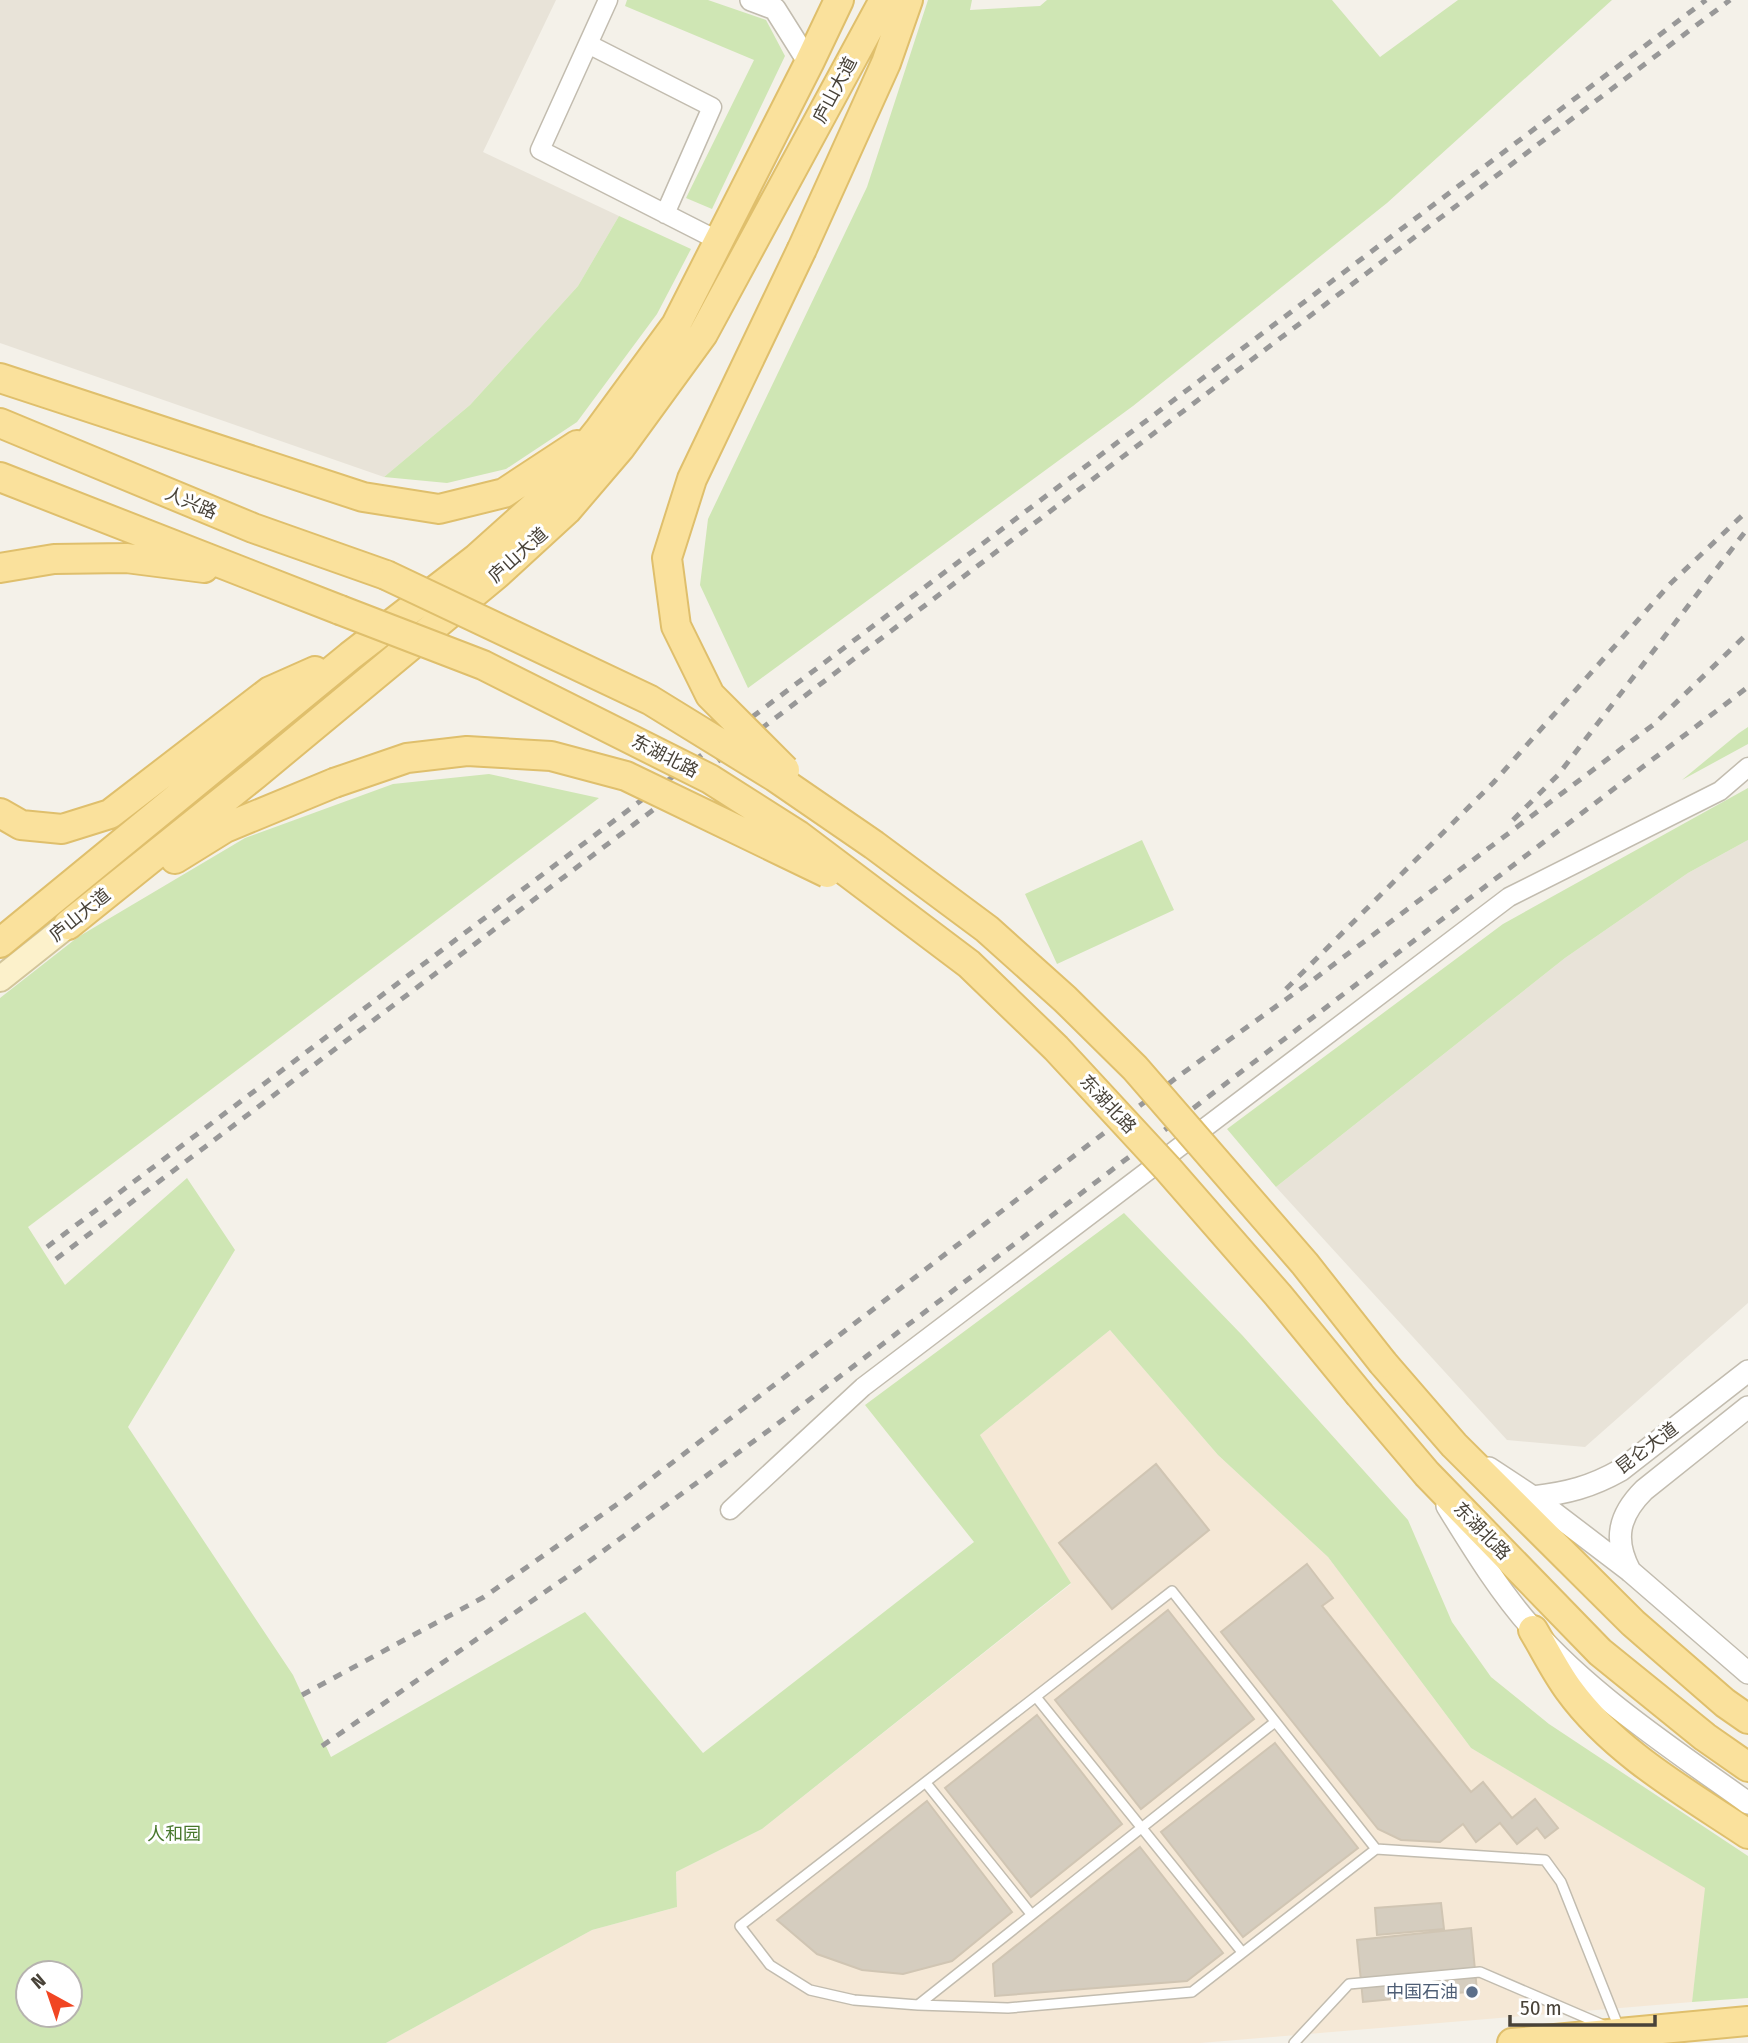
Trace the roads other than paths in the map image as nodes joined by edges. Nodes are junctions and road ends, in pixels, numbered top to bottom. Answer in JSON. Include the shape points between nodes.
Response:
{"nodes":[{"id":1,"x":608,"y":0,"type":"edge"},
{"id":2,"x":751,"y":0,"type":"edge"},
{"id":3,"x":839,"y":0,"type":"edge"},
{"id":4,"x":884,"y":0,"type":"edge"},
{"id":5,"x":908,"y":0,"type":"edge"},
{"id":6,"x":588,"y":44,"type":"junction"},
{"id":7,"x":809,"y":63,"type":"junction"},
{"id":8,"x":665,"y":214,"type":"junction"},
{"id":9,"x":719,"y":241,"type":"junction"},
{"id":10,"x":0,"y":378,"type":"edge"},
{"id":11,"x":0,"y":423,"type":"edge"},
{"id":12,"x":599,"y":430,"type":"junction"},
{"id":13,"x":0,"y":477,"type":"edge"},
{"id":14,"x":54,"y":559,"type":"junction"},
{"id":15,"x":0,"y":568,"type":"edge"},
{"id":16,"x":241,"y":572,"type":"junction"},
{"id":17,"x":0,"y":588,"type":"edge"},
{"id":18,"x":349,"y":656,"type":"junction"},
{"id":19,"x":1748,"y":767,"type":"edge"},
{"id":20,"x":0,"y":813,"type":"edge"},
{"id":21,"x":829,"y":814,"type":"junction"},
{"id":22,"x":886,"y":901,"type":"junction"},
{"id":23,"x":68,"y":925,"type":"junction"},
{"id":24,"x":0,"y":943,"type":"edge"},
{"id":25,"x":0,"y":979,"type":"edge"},
{"id":26,"x":1748,"y":1371,"type":"edge"},
{"id":27,"x":1748,"y":1407,"type":"edge"},
{"id":28,"x":1454,"y":1445,"type":"junction"},
{"id":29,"x":1427,"y":1474,"type":"junction"},
{"id":30,"x":1533,"y":1497,"type":"junction"},
{"id":31,"x":730,"y":1510,"type":"dead end"},
{"id":32,"x":1630,"y":1571,"type":"junction"},
{"id":33,"x":1533,"y":1630,"type":"junction"},
{"id":34,"x":1748,"y":1673,"type":"edge"},
{"id":35,"x":1036,"y":1697,"type":"junction"},
{"id":36,"x":1748,"y":1719,"type":"edge"},
{"id":37,"x":1275,"y":1722,"type":"junction"},
{"id":38,"x":1748,"y":1767,"type":"edge"},
{"id":39,"x":926,"y":1783,"type":"junction"},
{"id":40,"x":1748,"y":1803,"type":"edge"},
{"id":41,"x":1141,"y":1828,"type":"junction"},
{"id":42,"x":1748,"y":1835,"type":"edge"},
{"id":43,"x":1376,"y":1849,"type":"junction"},
{"id":44,"x":1031,"y":1914,"type":"junction"},
{"id":45,"x":1242,"y":1952,"type":"junction"},
{"id":46,"x":918,"y":2005,"type":"junction"},
{"id":47,"x":1748,"y":2021,"type":"edge"},
{"id":48,"x":1621,"y":2033,"type":"junction"},
{"id":49,"x":1294,"y":2043,"type":"edge"},
{"id":50,"x":1512,"y":2043,"type":"edge"}],
"edges":[{"from":1,"to":6,"type":"street"},
{"from":2,"to":7,"type":"street","via":[[775,9]]},
{"from":3,"to":7,"type":"main road","name":"庐山大道"},
{"from":4,"to":23,"type":"main road","name":"庐山大道","via":[[703,334],[621,448],[567,510],[361,688]]},
{"from":5,"to":21,"type":"main road","bridge":true,"via":[[887,63],[692,480],[667,558],[676,626],[710,695]]},
{"from":6,"to":8,"type":"street","via":[[712,107]]},
{"from":6,"to":8,"type":"street","via":[[540,150]]},
{"from":7,"to":9,"type":"main road","name":"庐山大道"},
{"from":8,"to":9,"type":"street"},
{"from":9,"to":12,"type":"main road","name":"庐山大道","via":[[676,326]]},
{"from":10,"to":12,"type":"main road","via":[[363,496],[439,509],[504,493]]},
{"from":11,"to":21,"type":"main road","name":"人兴路","bridge":true,"via":[[253,528],[386,575],[650,700]]},
{"from":12,"to":18,"type":"main road","name":"庐山大道","via":[[546,496],[477,558]]},
{"from":13,"to":16,"type":"main road"},
{"from":14,"to":15,"type":"main road"},
{"from":14,"to":16,"type":"main road","via":[[126,558]]},
{"from":14,"to":17,"type":"main road"},
{"from":16,"to":22,"type":"main road","name":"东湖北路","bridge":true,"via":[[483,665],[710,779],[798,835]]},
{"from":18,"to":20,"type":"main road","via":[[270,691],[110,814],[62,830],[21,825]]},
{"from":18,"to":24,"type":"main road","name":"庐山大道"},
{"from":19,"to":31,"type":"street","via":[[1720,790],[1509,897],[863,1387]]},
{"from":21,"to":28,"type":"main road","bridge":true,"via":[[987,929],[1135,1068]]},
{"from":22,"to":23,"type":"main road","bridge":true,"via":[[626,776],[551,756],[467,751],[407,758],[225,828]]},
{"from":22,"to":29,"type":"main road","name":"东湖北路","bridge":true,"via":[[969,964],[1056,1048],[1168,1168]]},
{"from":23,"to":25,"type":"main road","name":"庐山大道"},
{"from":26,"to":30,"type":"street","name":"昆仑大道","via":[[1620,1470],[1569,1493]]},
{"from":27,"to":32,"type":"street","name":"昆仑大道","via":[[1632,1502],[1619,1538]]},
{"from":28,"to":30,"type":"street"},
{"from":28,"to":36,"type":"main road","via":[[1633,1623]]},
{"from":29,"to":33,"type":"street","via":[[1492,1580]]},
{"from":29,"to":38,"type":"main road","name":"东湖北路","via":[[1600,1652]]},
{"from":30,"to":32,"type":"street"},
{"from":32,"to":34,"type":"street"},
{"from":33,"to":40,"type":"street","via":[[1590,1685]]},
{"from":33,"to":42,"type":"main road","via":[[1569,1690],[1614,1740]]},
{"from":35,"to":37,"type":"lane","via":[[1172,1591]]},
{"from":35,"to":39,"type":"lane"},
{"from":35,"to":41,"type":"lane"},
{"from":37,"to":41,"type":"lane"},
{"from":37,"to":43,"type":"lane"},
{"from":39,"to":44,"type":"lane"},
{"from":39,"to":46,"type":"lane","via":[[740,1926],[770,1965],[810,1990],[854,2000]]},
{"from":41,"to":44,"type":"lane"},
{"from":41,"to":45,"type":"lane"},
{"from":43,"to":45,"type":"lane"},
{"from":43,"to":48,"type":"lane","via":[[1545,1860],[1561,1882]]},
{"from":44,"to":46,"type":"lane"},
{"from":45,"to":46,"type":"lane","via":[[1192,1992],[1008,2008]]},
{"from":47,"to":48,"type":"main road"},
{"from":48,"to":49,"type":"lane","via":[[1480,1972],[1349,1984]]},
{"from":48,"to":50,"type":"main road"}]}
